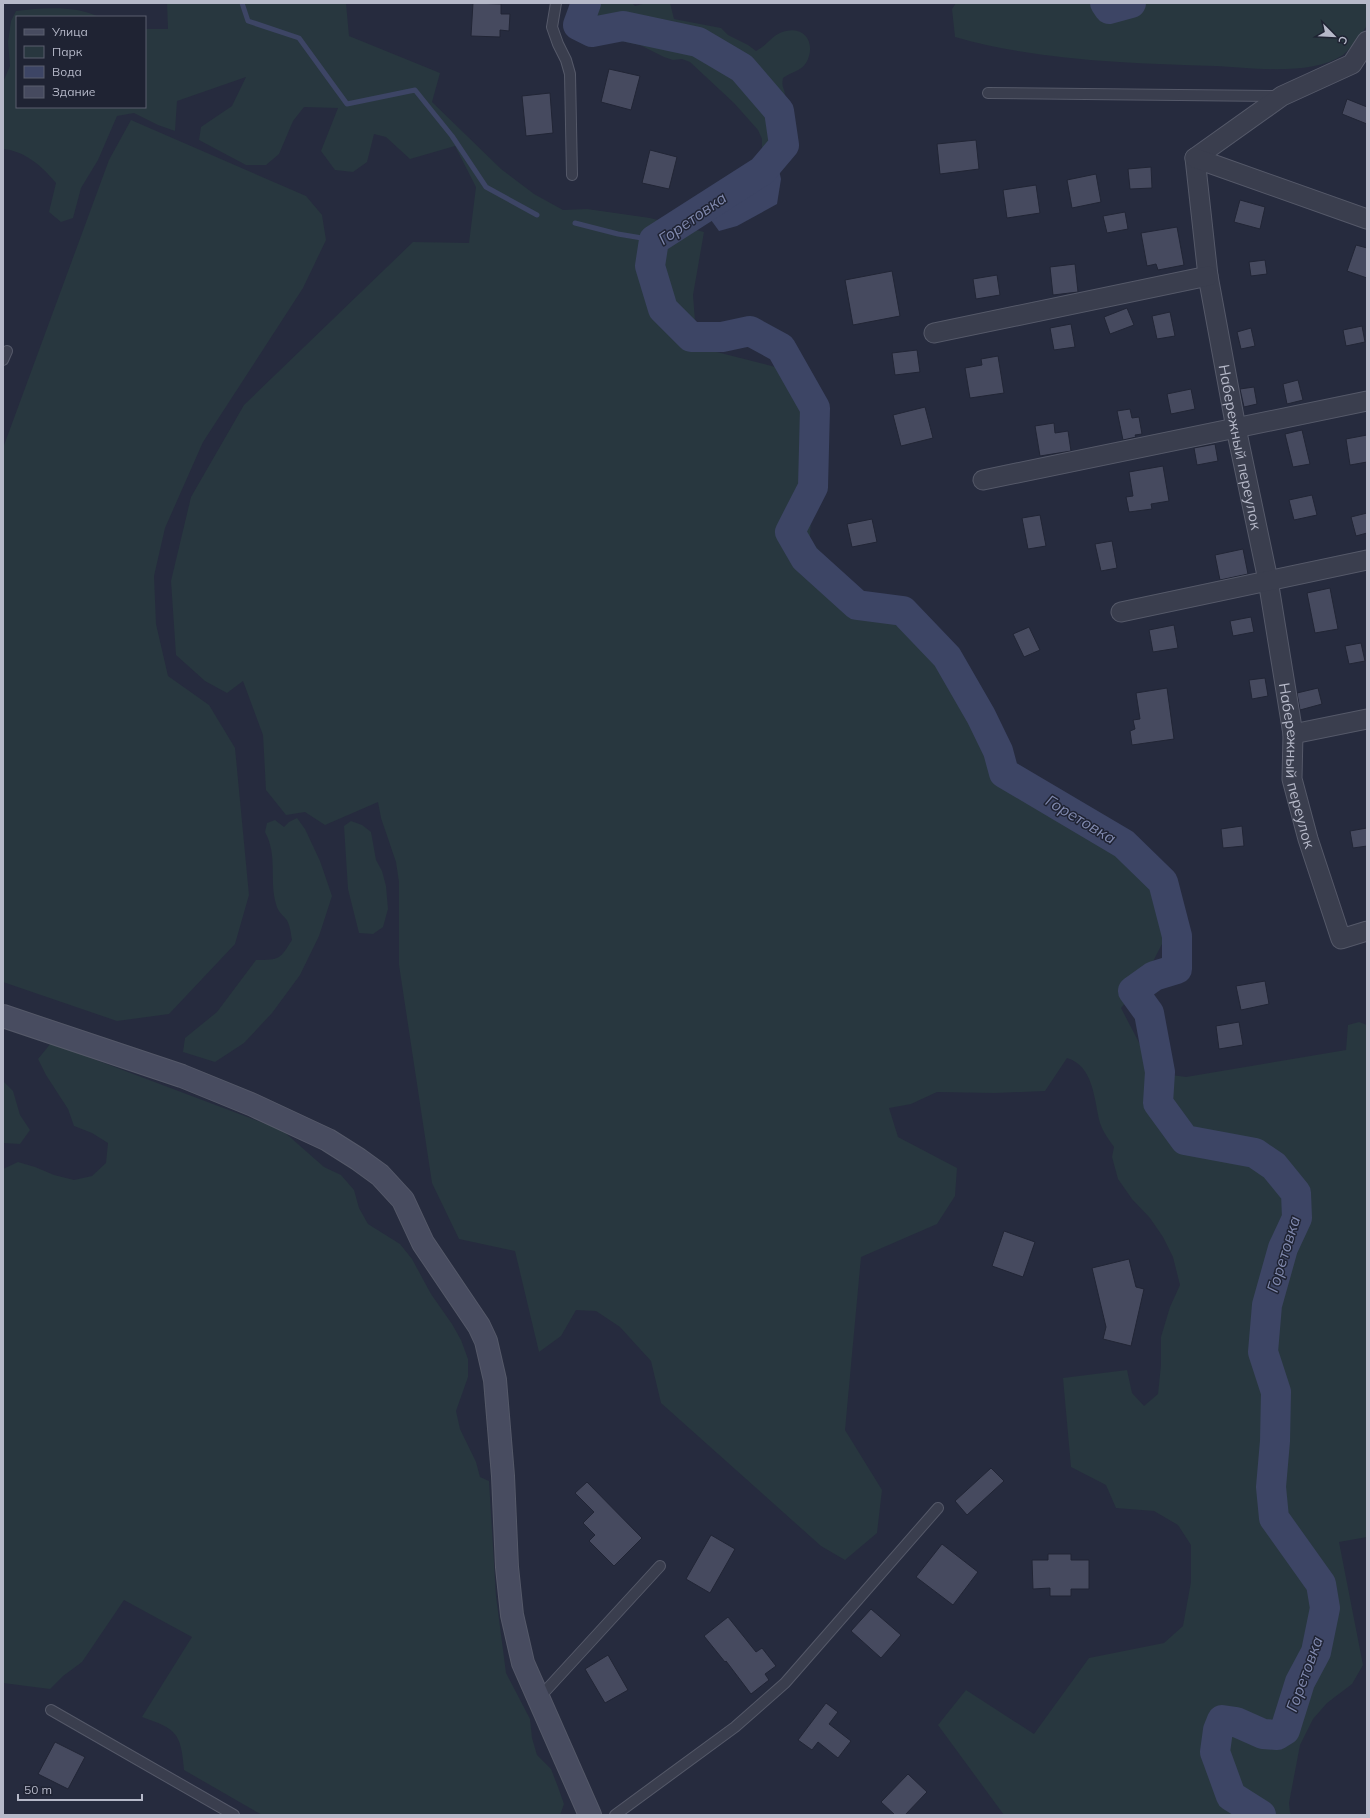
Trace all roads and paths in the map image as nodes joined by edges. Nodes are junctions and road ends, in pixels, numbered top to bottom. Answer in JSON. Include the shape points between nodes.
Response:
{"nodes":[{"id":1,"x":556,"y":3,"type":"edge"},
{"id":2,"x":1367,"y":41,"type":"edge"},
{"id":3,"x":988,"y":93,"type":"dead end"},
{"id":4,"x":1282,"y":96,"type":"junction"},
{"id":5,"x":1195,"y":158,"type":"junction"},
{"id":6,"x":572,"y":175,"type":"dead end"},
{"id":7,"x":1367,"y":219,"type":"edge"},
{"id":8,"x":1208,"y":276,"type":"junction"},
{"id":9,"x":934,"y":333,"type":"dead end"},
{"id":10,"x":1367,"y":401,"type":"edge"},
{"id":11,"x":1236,"y":428,"type":"junction"},
{"id":12,"x":983,"y":480,"type":"dead end"},
{"id":13,"x":1367,"y":560,"type":"edge"},
{"id":14,"x":1268,"y":580,"type":"junction"},
{"id":15,"x":1120,"y":612,"type":"dead end"},
{"id":16,"x":1367,"y":719,"type":"edge"},
{"id":17,"x":1293,"y":734,"type":"junction"},
{"id":18,"x":1367,"y":931,"type":"edge"},
{"id":19,"x":3,"y":1016,"type":"edge"},
{"id":20,"x":938,"y":1508,"type":"dead end"},
{"id":21,"x":660,"y":1566,"type":"dead end"},
{"id":22,"x":538,"y":1699,"type":"junction"},
{"id":23,"x":51,"y":1710,"type":"dead end"},
{"id":24,"x":234,"y":1815,"type":"edge"},
{"id":25,"x":590,"y":1815,"type":"edge"},
{"id":26,"x":615,"y":1815,"type":"edge"}],
"edges":[{"from":1,"to":6,"type":"lane","via":[[552,27],[570,74]]},
{"from":2,"to":4,"type":"street","via":[[1352,64]]},
{"from":3,"to":4,"type":"lane"},
{"from":4,"to":5,"type":"street"},
{"from":5,"to":7,"type":"street"},
{"from":5,"to":8,"type":"street","name":"Набережный переулок"},
{"from":8,"to":9,"type":"street"},
{"from":8,"to":11,"type":"street","name":"Набережный переулок"},
{"from":10,"to":11,"type":"street"},
{"from":11,"to":12,"type":"street"},
{"from":11,"to":14,"type":"street","name":"Набережный переулок"},
{"from":13,"to":14,"type":"street"},
{"from":14,"to":15,"type":"street"},
{"from":14,"to":17,"type":"street","name":"Набережный переулок"},
{"from":16,"to":17,"type":"street"},
{"from":17,"to":18,"type":"street","name":"Набережный переулок","via":[[1292,779],[1308,839],[1341,939]]},
{"from":19,"to":22,"type":"street","via":[[182,1076],[253,1105],[328,1140],[358,1159],[380,1175],[402,1200],[423,1243],[479,1326],[486,1341],[495,1380],[512,1615],[523,1663]]},
{"from":20,"to":26,"type":"lane","via":[[785,1683],[735,1727]]},
{"from":21,"to":22,"type":"lane"},
{"from":22,"to":25,"type":"street"},
{"from":23,"to":24,"type":"lane"}]}
